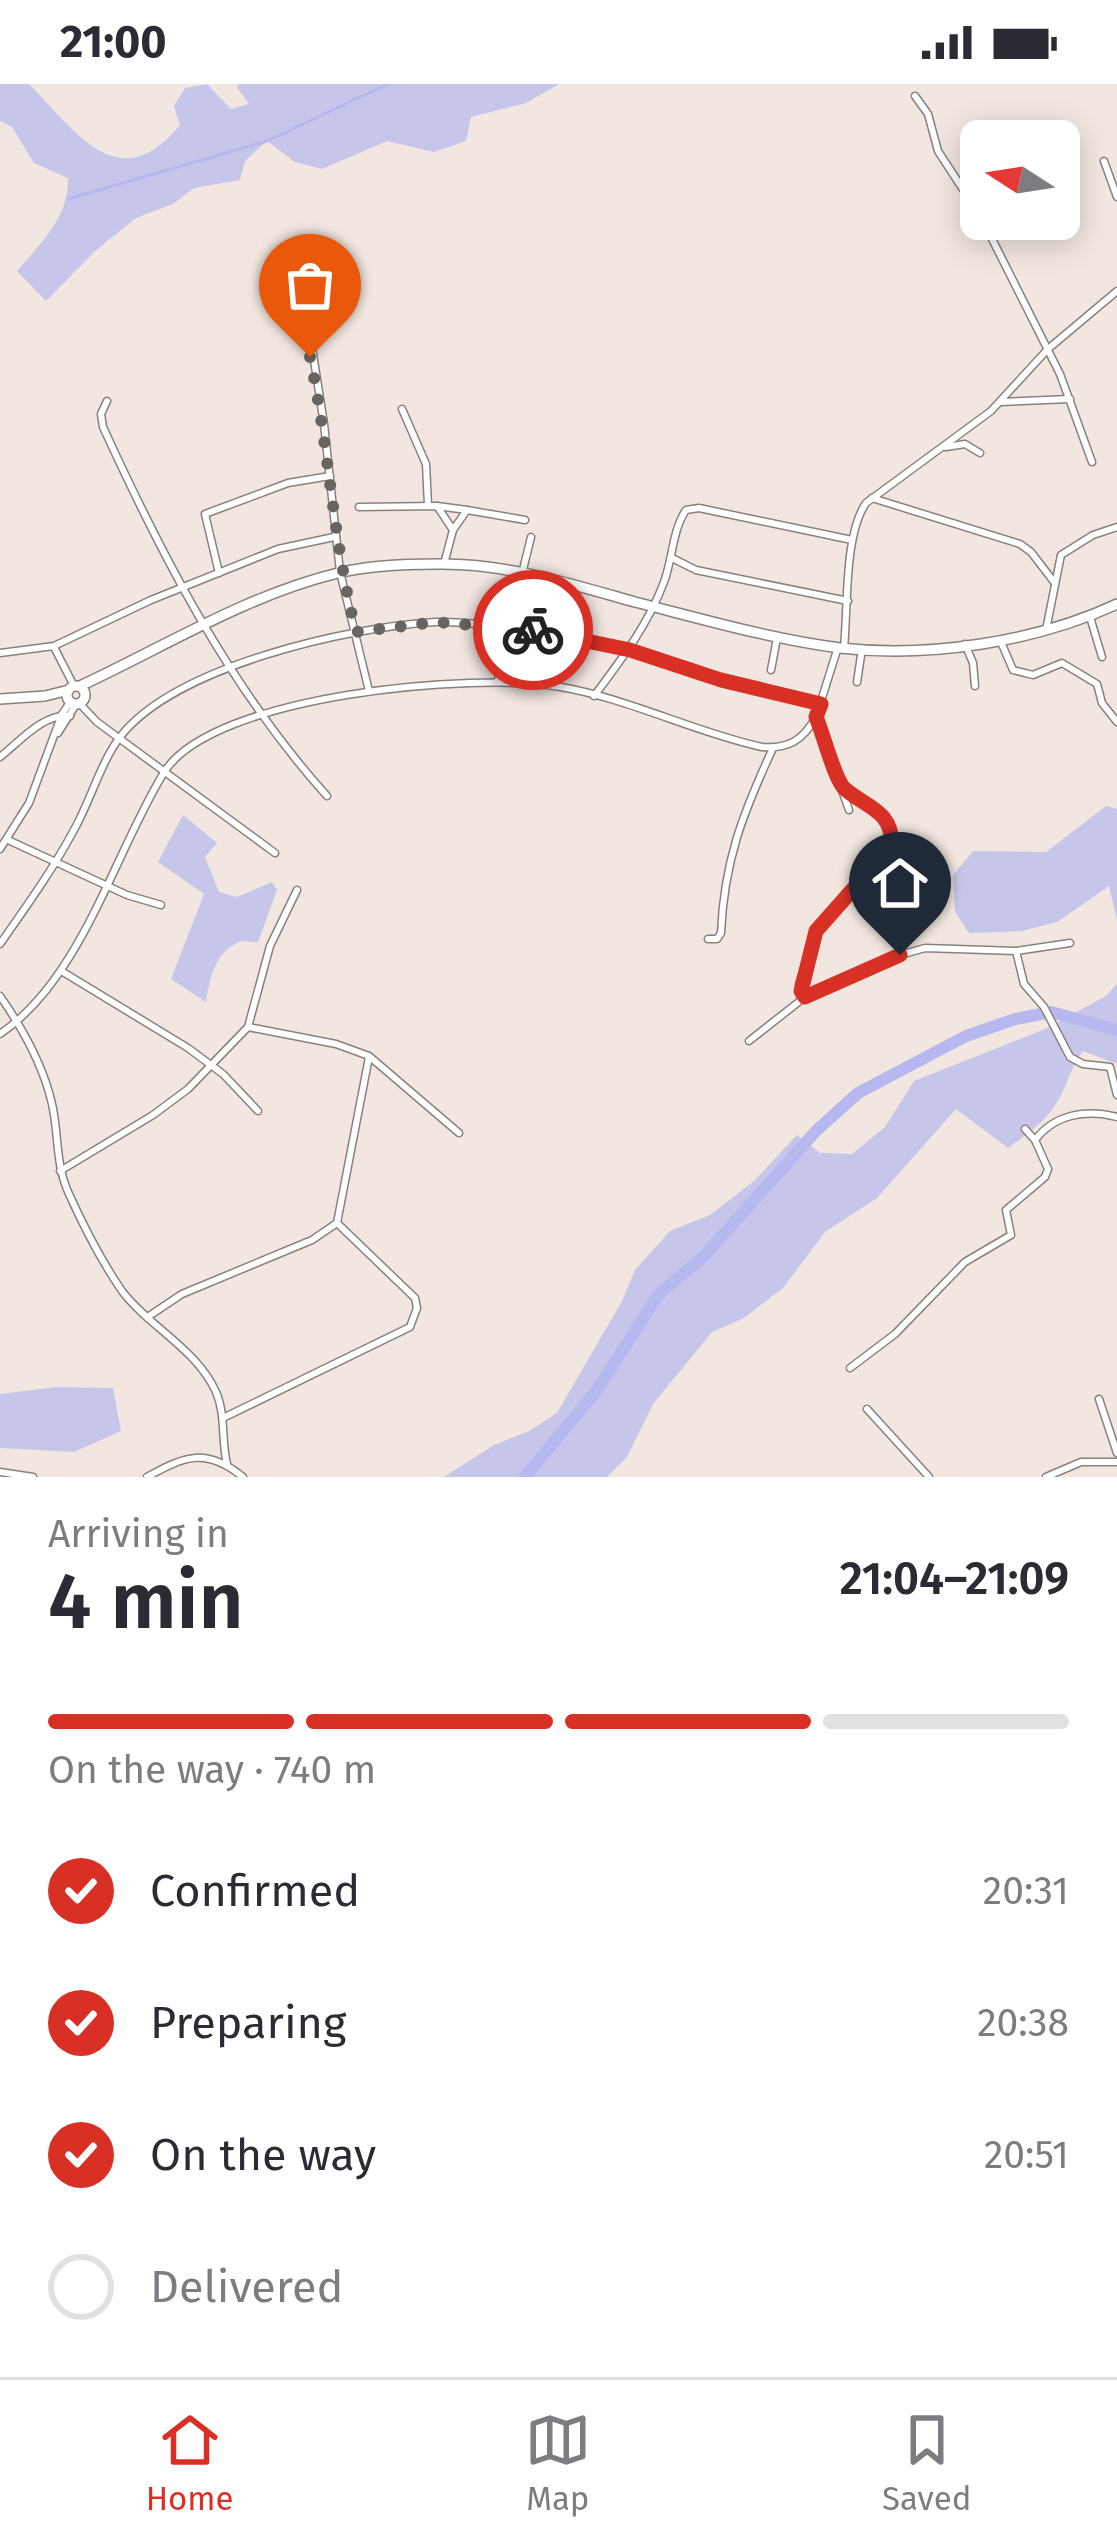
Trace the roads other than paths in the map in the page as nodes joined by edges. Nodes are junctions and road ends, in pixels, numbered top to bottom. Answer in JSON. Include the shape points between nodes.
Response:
{"nodes":[{"id":1,"x":915,"y":96,"type":"dead end"},
{"id":2,"x":1104,"y":161,"type":"dead end"},
{"id":3,"x":960,"y":184,"type":"edge"},
{"id":4,"x":1117,"y":197,"type":"edge"},
{"id":5,"x":993,"y":240,"type":"edge"},
{"id":6,"x":303,"y":290,"type":"dead end"},
{"id":7,"x":1117,"y":291,"type":"edge"},
{"id":8,"x":1048,"y":349,"type":"junction"},
{"id":9,"x":1070,"y":399,"type":"junction"},
{"id":10,"x":106,"y":401,"type":"dead end"},
{"id":11,"x":1000,"y":402,"type":"junction"},
{"id":12,"x":402,"y":410,"type":"dead end"},
{"id":13,"x":942,"y":447,"type":"junction"},
{"id":14,"x":980,"y":453,"type":"dead end"},
{"id":15,"x":1092,"y":463,"type":"dead end"},
{"id":16,"x":330,"y":476,"type":"junction"},
{"id":17,"x":871,"y":498,"type":"junction"},
{"id":18,"x":433,"y":506,"type":"junction"},
{"id":19,"x":359,"y":507,"type":"dead end"},
{"id":20,"x":467,"y":510,"type":"junction"},
{"id":21,"x":525,"y":520,"type":"dead end"},
{"id":22,"x":1117,"y":527,"type":"edge"},
{"id":23,"x":453,"y":530,"type":"junction"},
{"id":24,"x":335,"y":537,"type":"junction"},
{"id":25,"x":531,"y":537,"type":"dead end"},
{"id":26,"x":854,"y":540,"type":"junction"},
{"id":27,"x":672,"y":559,"type":"junction"},
{"id":28,"x":444,"y":564,"type":"junction"},
{"id":29,"x":340,"y":572,"type":"junction"},
{"id":30,"x":520,"y":572,"type":"junction"},
{"id":31,"x":219,"y":573,"type":"junction"},
{"id":32,"x":1054,"y":582,"type":"junction"},
{"id":33,"x":184,"y":587,"type":"junction"},
{"id":34,"x":848,"y":601,"type":"junction"},
{"id":35,"x":1117,"y":604,"type":"edge"},
{"id":36,"x":653,"y":606,"type":"junction"},
{"id":37,"x":1090,"y":617,"type":"junction"},
{"id":38,"x":204,"y":626,"type":"junction"},
{"id":39,"x":509,"y":627,"type":"junction"},
{"id":40,"x":1046,"y":630,"type":"junction"},
{"id":41,"x":356,"y":632,"type":"junction"},
{"id":42,"x":777,"y":635,"type":"junction"},
{"id":43,"x":999,"y":639,"type":"junction"},
{"id":44,"x":965,"y":644,"type":"junction"},
{"id":45,"x":54,"y":646,"type":"junction"},
{"id":46,"x":841,"y":648,"type":"junction"},
{"id":47,"x":862,"y":649,"type":"junction"},
{"id":48,"x":630,"y":650,"type":"junction"},
{"id":49,"x":0,"y":653,"type":"edge"},
{"id":50,"x":1102,"y":657,"type":"dead end"},
{"id":51,"x":230,"y":669,"type":"junction"},
{"id":52,"x":771,"y":670,"type":"dead end"},
{"id":53,"x":498,"y":680,"type":"junction"},
{"id":54,"x":857,"y":682,"type":"dead end"},
{"id":55,"x":975,"y":686,"type":"dead end"},
{"id":56,"x":369,"y":691,"type":"junction"},
{"id":57,"x":75,"y":695,"type":"junction"},
{"id":58,"x":593,"y":696,"type":"junction"},
{"id":59,"x":0,"y":699,"type":"edge"},
{"id":60,"x":821,"y":704,"type":"junction"},
{"id":61,"x":66,"y":715,"type":"junction"},
{"id":62,"x":259,"y":715,"type":"junction"},
{"id":63,"x":816,"y":717,"type":"junction"},
{"id":64,"x":1117,"y":722,"type":"edge"},
{"id":65,"x":121,"y":736,"type":"junction"},
{"id":66,"x":773,"y":748,"type":"junction"},
{"id":67,"x":0,"y":758,"type":"edge"},
{"id":68,"x":165,"y":770,"type":"junction"},
{"id":69,"x":842,"y":787,"type":"junction"},
{"id":70,"x":327,"y":796,"type":"dead end"},
{"id":71,"x":849,"y":810,"type":"dead end"},
{"id":72,"x":8,"y":840,"type":"junction"},
{"id":73,"x":0,"y":849,"type":"edge"},
{"id":74,"x":275,"y":853,"type":"dead end"},
{"id":75,"x":54,"y":862,"type":"junction"},
{"id":76,"x":105,"y":884,"type":"junction"},
{"id":77,"x":297,"y":890,"type":"dead end"},
{"id":78,"x":161,"y":905,"type":"dead end"},
{"id":79,"x":708,"y":939,"type":"dead end"},
{"id":80,"x":1070,"y":943,"type":"dead end"},
{"id":81,"x":0,"y":944,"type":"edge"},
{"id":82,"x":1016,"y":951,"type":"junction"},
{"id":83,"x":63,"y":972,"type":"junction"},
{"id":84,"x":0,"y":996,"type":"edge"},
{"id":85,"x":805,"y":997,"type":"junction"},
{"id":86,"x":17,"y":1022,"type":"junction"},
{"id":87,"x":248,"y":1027,"type":"junction"},
{"id":88,"x":0,"y":1034,"type":"edge"},
{"id":89,"x":749,"y":1041,"type":"dead end"},
{"id":90,"x":369,"y":1056,"type":"junction"},
{"id":91,"x":212,"y":1065,"type":"junction"},
{"id":92,"x":1117,"y":1095,"type":"edge"},
{"id":93,"x":258,"y":1111,"type":"dead end"},
{"id":94,"x":1117,"y":1118,"type":"edge"},
{"id":95,"x":1025,"y":1129,"type":"dead end"},
{"id":96,"x":459,"y":1133,"type":"dead end"},
{"id":97,"x":1035,"y":1140,"type":"junction"},
{"id":98,"x":60,"y":1171,"type":"junction"},
{"id":99,"x":337,"y":1222,"type":"junction"},
{"id":100,"x":149,"y":1316,"type":"junction"},
{"id":101,"x":850,"y":1368,"type":"dead end"},
{"id":102,"x":1099,"y":1400,"type":"dead end"},
{"id":103,"x":867,"y":1409,"type":"dead end"},
{"id":104,"x":223,"y":1418,"type":"junction"},
{"id":105,"x":1117,"y":1453,"type":"edge"},
{"id":106,"x":1117,"y":1462,"type":"edge"},
{"id":107,"x":227,"y":1464,"type":"junction"},
{"id":108,"x":0,"y":1472,"type":"edge"},
{"id":109,"x":33,"y":1477,"type":"edge"},
{"id":110,"x":147,"y":1477,"type":"edge"},
{"id":111,"x":243,"y":1477,"type":"edge"},
{"id":112,"x":929,"y":1477,"type":"edge"},
{"id":113,"x":1046,"y":1477,"type":"edge"}],
"edges":[{"from":1,"to":3,"type":"street"},
{"from":2,"to":4,"type":"street"},
{"from":5,"to":8,"type":"street"},
{"from":6,"to":16,"type":"street"},
{"from":7,"to":8,"type":"street"},
{"from":8,"to":9,"type":"street"},
{"from":8,"to":11,"type":"street"},
{"from":9,"to":11,"type":"street"},
{"from":9,"to":15,"type":"street"},
{"from":10,"to":33,"type":"street","via":[[103,427]]},
{"from":11,"to":13,"type":"street"},
{"from":12,"to":18,"type":"street","via":[[426,464]]},
{"from":13,"to":14,"type":"street","via":[[965,443]]},
{"from":13,"to":17,"type":"street"},
{"from":16,"to":24,"type":"street"},
{"from":16,"to":31,"type":"street","via":[[205,514]]},
{"from":17,"to":26,"type":"street"},
{"from":17,"to":32,"type":"street","via":[[1005,538],[1031,552]]},
{"from":18,"to":19,"type":"street"},
{"from":18,"to":20,"type":"street"},
{"from":18,"to":23,"type":"street"},
{"from":20,"to":21,"type":"street"},
{"from":20,"to":23,"type":"street"},
{"from":22,"to":32,"type":"street","via":[[1064,553]]},
{"from":23,"to":28,"type":"street"},
{"from":24,"to":29,"type":"street"},
{"from":24,"to":31,"type":"street","via":[[302,540]]},
{"from":25,"to":30,"type":"street"},
{"from":26,"to":27,"type":"street","via":[[692,508],[676,524]]},
{"from":26,"to":34,"type":"street"},
{"from":27,"to":34,"type":"street"},
{"from":27,"to":36,"type":"street"},
{"from":28,"to":29,"type":"main road"},
{"from":28,"to":30,"type":"main road"},
{"from":29,"to":38,"type":"main road"},
{"from":29,"to":41,"type":"street"},
{"from":30,"to":36,"type":"main road"},
{"from":30,"to":39,"type":"street"},
{"from":31,"to":33,"type":"street"},
{"from":32,"to":40,"type":"street"},
{"from":33,"to":38,"type":"street"},
{"from":33,"to":45,"type":"street"},
{"from":34,"to":46,"type":"street"},
{"from":35,"to":37,"type":"main road"},
{"from":36,"to":42,"type":"main road"},
{"from":36,"to":48,"type":"street"},
{"from":37,"to":40,"type":"main road"},
{"from":37,"to":50,"type":"street"},
{"from":38,"to":51,"type":"street"},
{"from":38,"to":57,"type":"main road"},
{"from":39,"to":41,"type":"street","via":[[436,622]]},
{"from":39,"to":48,"type":"street"},
{"from":39,"to":53,"type":"street"},
{"from":40,"to":43,"type":"main road"},
{"from":41,"to":51,"type":"street"},
{"from":41,"to":56,"type":"street"},
{"from":42,"to":46,"type":"main road"},
{"from":42,"to":52,"type":"street"},
{"from":43,"to":44,"type":"main road"},
{"from":43,"to":64,"type":"street","via":[[1013,670],[1033,675],[1061,664],[1093,681]]},
{"from":44,"to":47,"type":"main road"},
{"from":44,"to":55,"type":"street"},
{"from":45,"to":49,"type":"street"},
{"from":45,"to":57,"type":"street"},
{"from":46,"to":47,"type":"main road"},
{"from":46,"to":60,"type":"street"},
{"from":47,"to":54,"type":"street"},
{"from":48,"to":58,"type":"street"},
{"from":48,"to":60,"type":"street"},
{"from":51,"to":62,"type":"street"},
{"from":51,"to":65,"type":"street","via":[[176,694]]},
{"from":53,"to":56,"type":"street"},
{"from":53,"to":58,"type":"street"},
{"from":56,"to":62,"type":"street"},
{"from":57,"to":59,"type":"main road"},
{"from":57,"to":61,"type":"street"},
{"from":57,"to":65,"type":"street"},
{"from":58,"to":66,"type":"street"},
{"from":60,"to":63,"type":"street"},
{"from":61,"to":67,"type":"street"},
{"from":61,"to":72,"type":"street"},
{"from":62,"to":68,"type":"street"},
{"from":62,"to":70,"type":"street"},
{"from":63,"to":66,"type":"street","via":[[800,739]]},
{"from":63,"to":69,"type":"street"},
{"from":65,"to":68,"type":"street"},
{"from":65,"to":75,"type":"street"},
{"from":66,"to":79,"type":"street","via":[[731,848],[721,934]]},
{"from":68,"to":74,"type":"street"},
{"from":68,"to":76,"type":"street"},
{"from":69,"to":71,"type":"street"},
{"from":69,"to":85,"type":"street","via":[[879,809],[892,845],[816,931],[800,984]]},
{"from":72,"to":73,"type":"street"},
{"from":72,"to":75,"type":"street"},
{"from":75,"to":76,"type":"street"},
{"from":75,"to":81,"type":"street"},
{"from":76,"to":78,"type":"street"},
{"from":76,"to":83,"type":"street"},
{"from":77,"to":87,"type":"street","via":[[270,946]]},
{"from":80,"to":82,"type":"street"},
{"from":82,"to":85,"type":"street","via":[[925,948]]},
{"from":82,"to":92,"type":"street","via":[[1024,984],[1070,1057],[1110,1067]]},
{"from":83,"to":86,"type":"street"},
{"from":83,"to":91,"type":"street"},
{"from":84,"to":86,"type":"street"},
{"from":85,"to":89,"type":"street"},
{"from":86,"to":88,"type":"street"},
{"from":86,"to":98,"type":"street","via":[[50,1096]]},
{"from":87,"to":90,"type":"street"},
{"from":87,"to":91,"type":"street"},
{"from":90,"to":96,"type":"street"},
{"from":90,"to":99,"type":"street"},
{"from":91,"to":93,"type":"street"},
{"from":91,"to":98,"type":"street","via":[[153,1115]]},
{"from":94,"to":97,"type":"street","via":[[1054,1120]]},
{"from":95,"to":97,"type":"street"},
{"from":97,"to":101,"type":"street","via":[[1048,1169],[1006,1210],[1008,1239],[965,1262]]},
{"from":98,"to":100,"type":"street","via":[[123,1292]]},
{"from":99,"to":100,"type":"street"},
{"from":99,"to":104,"type":"street","via":[[415,1298],[410,1327]]},
{"from":100,"to":104,"type":"street","via":[[215,1389]]},
{"from":102,"to":105,"type":"street"},
{"from":103,"to":112,"type":"street"},
{"from":104,"to":107,"type":"street"},
{"from":106,"to":113,"type":"street","via":[[1081,1462]]},
{"from":107,"to":110,"type":"street","via":[[188,1457]]},
{"from":107,"to":111,"type":"street"},
{"from":108,"to":109,"type":"street"}]}
